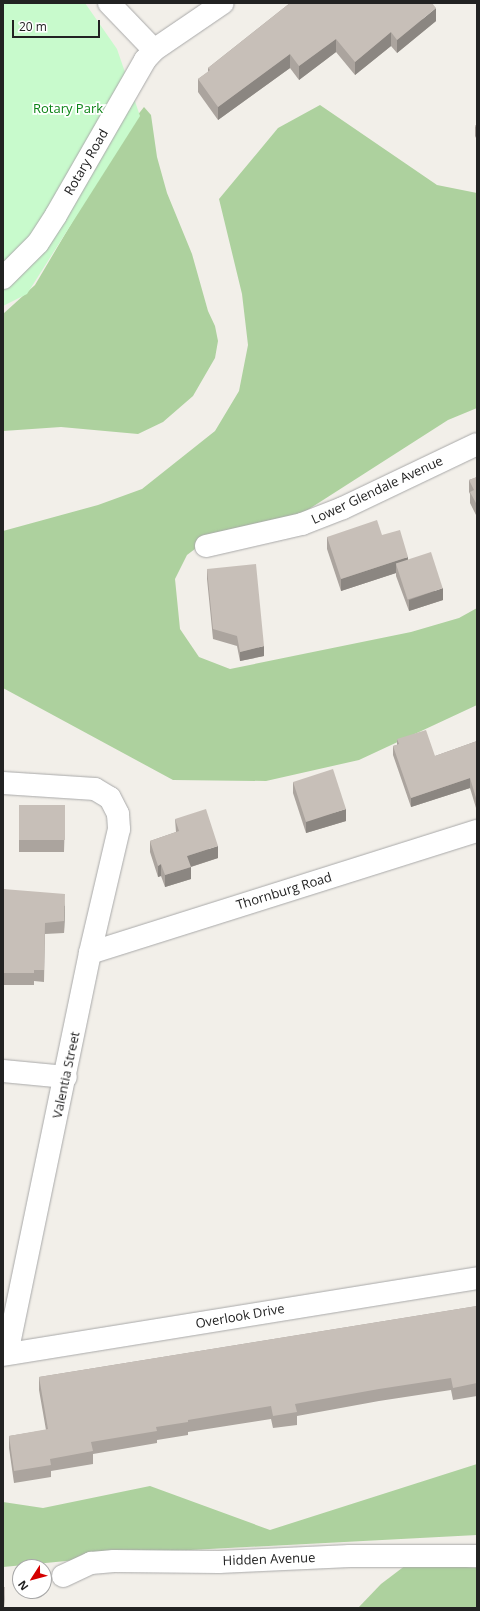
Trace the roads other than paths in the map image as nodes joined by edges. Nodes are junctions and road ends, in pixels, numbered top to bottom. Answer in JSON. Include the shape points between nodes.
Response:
{"nodes":[{"id":1,"x":109,"y":3,"type":"edge"},
{"id":2,"x":223,"y":3,"type":"edge"},
{"id":3,"x":154,"y":50,"type":"junction"},
{"id":4,"x":3,"y":278,"type":"edge"},
{"id":5,"x":477,"y":444,"type":"edge"},
{"id":6,"x":206,"y":546,"type":"dead end"},
{"id":7,"x":3,"y":783,"type":"edge"},
{"id":8,"x":477,"y":831,"type":"edge"},
{"id":9,"x":90,"y":953,"type":"junction"},
{"id":10,"x":3,"y":1071,"type":"edge"},
{"id":11,"x":66,"y":1077,"type":"junction"},
{"id":12,"x":477,"y":1278,"type":"edge"},
{"id":13,"x":5,"y":1354,"type":"edge"},
{"id":14,"x":477,"y":1556,"type":"edge"},
{"id":15,"x":63,"y":1576,"type":"dead end"}],
"edges":[{"from":1,"to":3,"type":"street"},
{"from":2,"to":3,"type":"street","name":"Rotary Road"},
{"from":3,"to":4,"type":"street","name":"Rotary Road","via":[[145,60],[38,243]]},
{"from":5,"to":6,"type":"street","name":"Lower Glendale Avenue","via":[[343,508],[302,524]]},
{"from":7,"to":9,"type":"street","name":"Valentia Street","via":[[89,788],[110,798],[118,814],[119,829]]},
{"from":8,"to":9,"type":"street","name":"Thornburg Road"},
{"from":9,"to":11,"type":"street","name":"Valentia Street"},
{"from":10,"to":11,"type":"street"},
{"from":11,"to":13,"type":"street","name":"Valentia Street"},
{"from":12,"to":13,"type":"street","name":"Overlook Drive"},
{"from":14,"to":15,"type":"street","name":"Hidden Avenue","via":[[350,1556],[219,1562],[114,1561],[91,1563]]}]}
